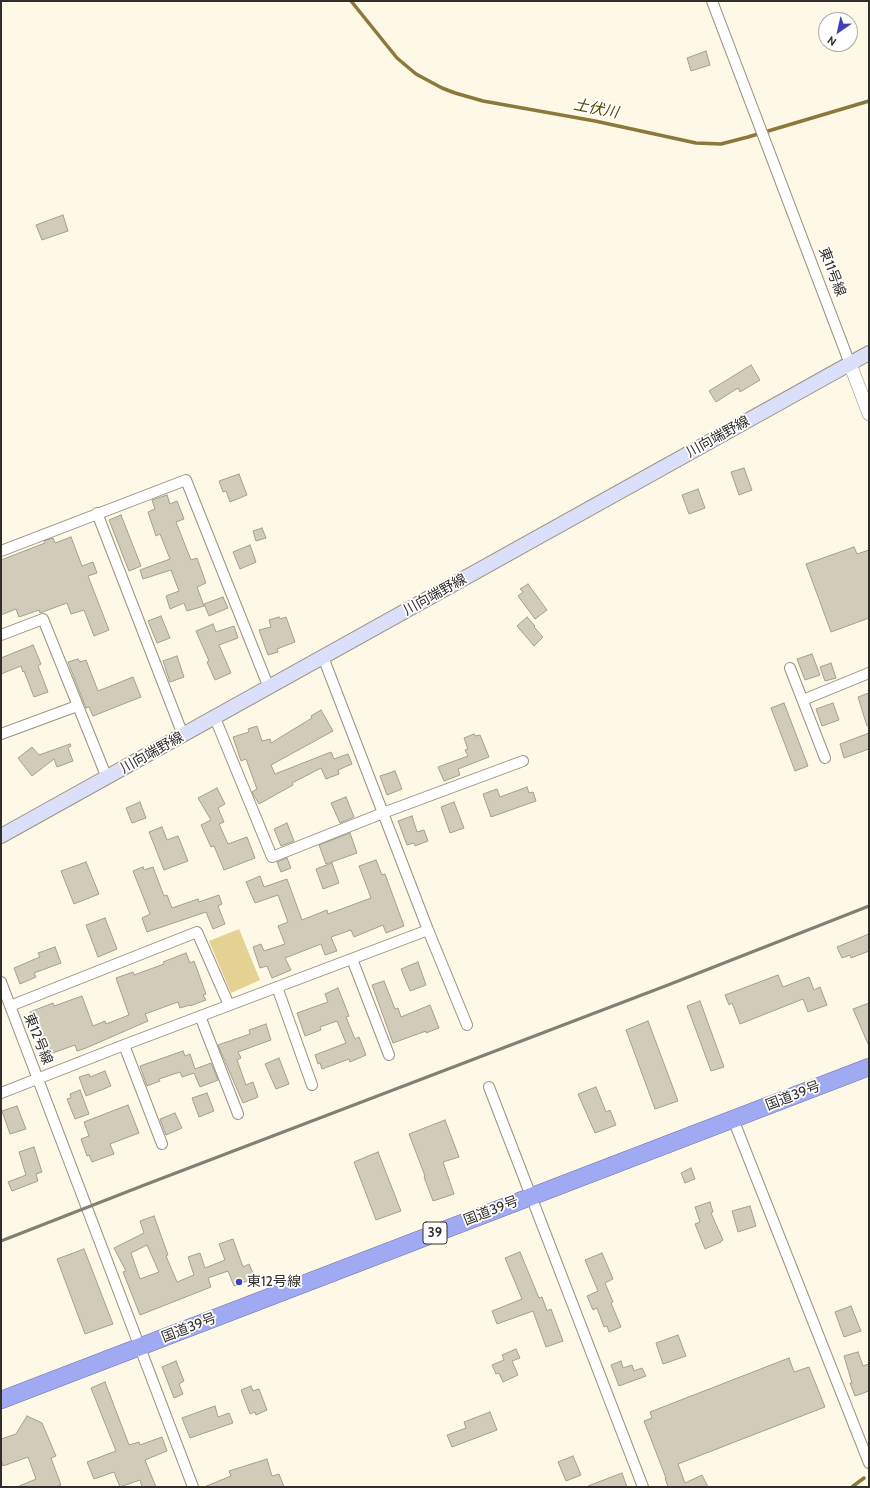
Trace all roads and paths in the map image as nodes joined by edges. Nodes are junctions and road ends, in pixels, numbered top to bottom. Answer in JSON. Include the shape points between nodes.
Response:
{"nodes":[{"id":1,"x":712,"y":1,"type":"edge"},
{"id":2,"x":869,"y":353,"type":"edge"},
{"id":3,"x":850,"y":364,"type":"junction"},
{"id":4,"x":869,"y":414,"type":"edge"},
{"id":5,"x":96,"y":514,"type":"junction"},
{"id":6,"x":1,"y":550,"type":"edge"},
{"id":7,"x":1,"y":636,"type":"edge"},
{"id":8,"x":323,"y":658,"type":"junction"},
{"id":9,"x":790,"y":668,"type":"dead end"},
{"id":10,"x":869,"y":673,"type":"edge"},
{"id":11,"x":269,"y":688,"type":"junction"},
{"id":12,"x":803,"y":700,"type":"junction"},
{"id":13,"x":77,"y":706,"type":"junction"},
{"id":14,"x":215,"y":718,"type":"junction"},
{"id":15,"x":1,"y":734,"type":"edge"},
{"id":16,"x":184,"y":735,"type":"junction"},
{"id":17,"x":825,"y":758,"type":"dead end"},
{"id":18,"x":523,"y":761,"type":"dead end"},
{"id":19,"x":107,"y":778,"type":"junction"},
{"id":20,"x":383,"y":813,"type":"junction"},
{"id":21,"x":2,"y":834,"type":"edge"},
{"id":22,"x":428,"y":930,"type":"junction"},
{"id":23,"x":352,"y":959,"type":"junction"},
{"id":24,"x":1,"y":982,"type":"edge"},
{"id":25,"x":277,"y":987,"type":"junction"},
{"id":26,"x":6,"y":1002,"type":"edge"},
{"id":27,"x":229,"y":1005,"type":"junction"},
{"id":28,"x":200,"y":1016,"type":"junction"},
{"id":29,"x":467,"y":1025,"type":"dead end"},
{"id":30,"x":124,"y":1045,"type":"junction"},
{"id":31,"x":389,"y":1055,"type":"dead end"},
{"id":32,"x":869,"y":1067,"type":"edge"},
{"id":33,"x":39,"y":1079,"type":"junction"},
{"id":34,"x":312,"y":1085,"type":"dead end"},
{"id":35,"x":489,"y":1087,"type":"dead end"},
{"id":36,"x":1,"y":1093,"type":"edge"},
{"id":37,"x":238,"y":1114,"type":"dead end"},
{"id":38,"x":733,"y":1119,"type":"junction"},
{"id":39,"x":162,"y":1144,"type":"dead end"},
{"id":40,"x":531,"y":1196,"type":"junction"},
{"id":41,"x":140,"y":1347,"type":"junction"},
{"id":42,"x":1,"y":1400,"type":"edge"},
{"id":43,"x":869,"y":1463,"type":"edge"},
{"id":44,"x":190,"y":1486,"type":"edge"},
{"id":45,"x":643,"y":1487,"type":"edge"}],
"edges":[{"from":1,"to":3,"type":"street","name":"東11号線"},
{"from":2,"to":3,"type":"main road","name":"川向端野線"},
{"from":3,"to":4,"type":"street","name":"東11号線"},
{"from":3,"to":8,"type":"main road","name":"川向端野線"},
{"from":5,"to":6,"type":"street"},
{"from":5,"to":11,"type":"street","via":[[186,480]]},
{"from":5,"to":16,"type":"street"},
{"from":7,"to":13,"type":"street","via":[[43,620]]},
{"from":8,"to":11,"type":"main road","name":"川向端野線"},
{"from":8,"to":20,"type":"street"},
{"from":9,"to":12,"type":"street"},
{"from":10,"to":12,"type":"street"},
{"from":11,"to":14,"type":"main road","name":"川向端野線"},
{"from":12,"to":17,"type":"street"},
{"from":13,"to":15,"type":"street"},
{"from":13,"to":19,"type":"street"},
{"from":14,"to":16,"type":"main road","name":"川向端野線"},
{"from":14,"to":20,"type":"street","via":[[272,857]]},
{"from":16,"to":19,"type":"main road","name":"川向端野線"},
{"from":18,"to":20,"type":"street"},
{"from":19,"to":21,"type":"main road","name":"川向端野線"},
{"from":20,"to":22,"type":"street"},
{"from":22,"to":23,"type":"street"},
{"from":22,"to":29,"type":"street"},
{"from":23,"to":25,"type":"street"},
{"from":23,"to":31,"type":"street"},
{"from":24,"to":26,"type":"street","name":"東12号線"},
{"from":25,"to":27,"type":"street"},
{"from":25,"to":34,"type":"street"},
{"from":26,"to":27,"type":"street","via":[[197,932]]},
{"from":26,"to":33,"type":"street","name":"東12号線"},
{"from":27,"to":28,"type":"street"},
{"from":28,"to":30,"type":"street"},
{"from":28,"to":37,"type":"street"},
{"from":30,"to":33,"type":"street"},
{"from":30,"to":39,"type":"street"},
{"from":32,"to":38,"type":"highway","name":"国道39号","number":"39"},
{"from":33,"to":36,"type":"street"},
{"from":33,"to":41,"type":"street","name":"東12号線"},
{"from":35,"to":40,"type":"street"},
{"from":38,"to":40,"type":"highway","name":"国道39号","number":"39"},
{"from":38,"to":43,"type":"street"},
{"from":40,"to":41,"type":"highway","name":"国道39号","number":"39"},
{"from":40,"to":45,"type":"street"},
{"from":41,"to":42,"type":"highway","name":"国道39号","number":"39"},
{"from":41,"to":44,"type":"street","name":"東12号線"}]}
